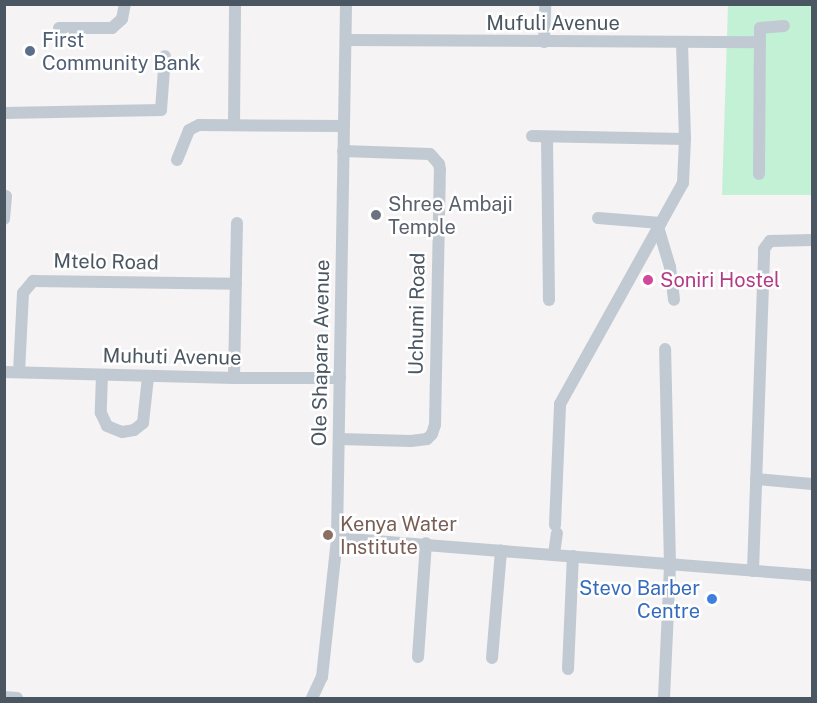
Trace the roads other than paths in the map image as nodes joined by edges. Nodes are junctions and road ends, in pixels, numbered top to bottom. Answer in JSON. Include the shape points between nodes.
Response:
{"nodes":[{"id":1,"x":125,"y":4,"type":"edge"},
{"id":2,"x":235,"y":4,"type":"edge"},
{"id":3,"x":346,"y":4,"type":"edge"},
{"id":4,"x":545,"y":4,"type":"edge"},
{"id":5,"x":784,"y":26,"type":"dead end"},
{"id":6,"x":59,"y":28,"type":"dead end"},
{"id":7,"x":346,"y":40,"type":"junction"},
{"id":8,"x":544,"y":42,"type":"junction"},
{"id":9,"x":760,"y":42,"type":"junction"},
{"id":10,"x":682,"y":43,"type":"junction"},
{"id":11,"x":165,"y":56,"type":"dead end"},
{"id":12,"x":4,"y":113,"type":"edge"},
{"id":13,"x":234,"y":125,"type":"junction"},
{"id":14,"x":344,"y":126,"type":"junction"},
{"id":15,"x":532,"y":136,"type":"dead end"},
{"id":16,"x":547,"y":137,"type":"junction"},
{"id":17,"x":685,"y":139,"type":"junction"},
{"id":18,"x":344,"y":151,"type":"junction"},
{"id":19,"x":177,"y":160,"type":"dead end"},
{"id":20,"x":759,"y":174,"type":"dead end"},
{"id":21,"x":6,"y":196,"type":"edge"},
{"id":22,"x":598,"y":218,"type":"dead end"},
{"id":23,"x":4,"y":219,"type":"edge"},
{"id":24,"x":237,"y":223,"type":"dead end"},
{"id":25,"x":659,"y":225,"type":"junction"},
{"id":26,"x":813,"y":240,"type":"edge"},
{"id":27,"x":236,"y":284,"type":"junction"},
{"id":28,"x":549,"y":300,"type":"dead end"},
{"id":29,"x":674,"y":300,"type":"dead end"},
{"id":30,"x":665,"y":349,"type":"dead end"},
{"id":31,"x":4,"y":372,"type":"edge"},
{"id":32,"x":20,"y":372,"type":"junction"},
{"id":33,"x":102,"y":375,"type":"junction"},
{"id":34,"x":148,"y":376,"type":"junction"},
{"id":35,"x":234,"y":378,"type":"junction"},
{"id":36,"x":340,"y":378,"type":"junction"},
{"id":37,"x":339,"y":439,"type":"junction"},
{"id":38,"x":756,"y":479,"type":"junction"},
{"id":39,"x":813,"y":484,"type":"edge"},
{"id":40,"x":337,"y":538,"type":"junction"},
{"id":41,"x":426,"y":543,"type":"junction"},
{"id":42,"x":501,"y":550,"type":"junction"},
{"id":43,"x":554,"y":554,"type":"junction"},
{"id":44,"x":573,"y":556,"type":"junction"},
{"id":45,"x":670,"y":565,"type":"junction"},
{"id":46,"x":753,"y":571,"type":"junction"},
{"id":47,"x":813,"y":575,"type":"edge"},
{"id":48,"x":418,"y":657,"type":"dead end"},
{"id":49,"x":492,"y":658,"type":"dead end"},
{"id":50,"x":568,"y":669,"type":"dead end"},
{"id":51,"x":4,"y":697,"type":"edge"},
{"id":52,"x":15,"y":698,"type":"edge"},
{"id":53,"x":312,"y":699,"type":"edge"},
{"id":54,"x":664,"y":699,"type":"edge"}],
"edges":[{"from":1,"to":6,"type":"street","via":[[122,19],[112,28]]},
{"from":2,"to":13,"type":"street"},
{"from":3,"to":7,"type":"street","name":"Ole Shapara Avenue"},
{"from":4,"to":8,"type":"street"},
{"from":5,"to":9,"type":"street","via":[[762,27]]},
{"from":7,"to":8,"type":"street","name":"Mufuli Avenue"},
{"from":7,"to":14,"type":"street","name":"Ole Shapara Avenue"},
{"from":8,"to":10,"type":"street","name":"Mufuli Avenue"},
{"from":9,"to":10,"type":"street","name":"Mufuli Avenue"},
{"from":9,"to":20,"type":"street"},
{"from":10,"to":17,"type":"street"},
{"from":11,"to":12,"type":"street","via":[[161,110]]},
{"from":13,"to":14,"type":"street"},
{"from":13,"to":19,"type":"street","via":[[189,130]]},
{"from":14,"to":18,"type":"street","name":"Ole Shapara Avenue"},
{"from":15,"to":16,"type":"street"},
{"from":16,"to":17,"type":"street"},
{"from":16,"to":28,"type":"street"},
{"from":17,"to":25,"type":"street","via":[[683,183]]},
{"from":18,"to":36,"type":"street","name":"Ole Shapara Avenue"},
{"from":18,"to":37,"type":"street","name":"Uchumi Road","via":[[430,154],[439,164],[440,182],[432,434],[427,439],[411,441]]},
{"from":21,"to":23,"type":"street"},
{"from":22,"to":25,"type":"street"},
{"from":24,"to":27,"type":"street"},
{"from":25,"to":29,"type":"street"},
{"from":25,"to":43,"type":"street","via":[[560,404]]},
{"from":26,"to":38,"type":"street","via":[[770,241],[765,245]]},
{"from":27,"to":32,"type":"street","name":"Mtelo Road","via":[[33,281],[23,293]]},
{"from":27,"to":35,"type":"street"},
{"from":30,"to":45,"type":"street"},
{"from":31,"to":32,"type":"street","name":"Muhuti Avenue"},
{"from":32,"to":33,"type":"street","name":"Muhuti Avenue"},
{"from":33,"to":34,"type":"street","name":"Muhuti Avenue"},
{"from":33,"to":34,"type":"street","via":[[101,413],[107,426],[122,432],[143,423]]},
{"from":34,"to":35,"type":"street","name":"Muhuti Avenue"},
{"from":35,"to":36,"type":"street","name":"Muhuti Avenue"},
{"from":36,"to":37,"type":"street","name":"Ole Shapara Avenue"},
{"from":37,"to":40,"type":"street","name":"Ole Shapara Avenue"},
{"from":38,"to":39,"type":"street"},
{"from":38,"to":46,"type":"street"},
{"from":40,"to":41,"type":"street"},
{"from":40,"to":53,"type":"street","name":"Ole Shapara Avenue","via":[[322,677]]},
{"from":41,"to":42,"type":"street"},
{"from":41,"to":48,"type":"street"},
{"from":42,"to":43,"type":"street"},
{"from":42,"to":49,"type":"street"},
{"from":43,"to":44,"type":"street"},
{"from":44,"to":45,"type":"street"},
{"from":44,"to":50,"type":"street"},
{"from":45,"to":46,"type":"street"},
{"from":45,"to":54,"type":"street"},
{"from":46,"to":47,"type":"street"},
{"from":51,"to":52,"type":"street"}]}
